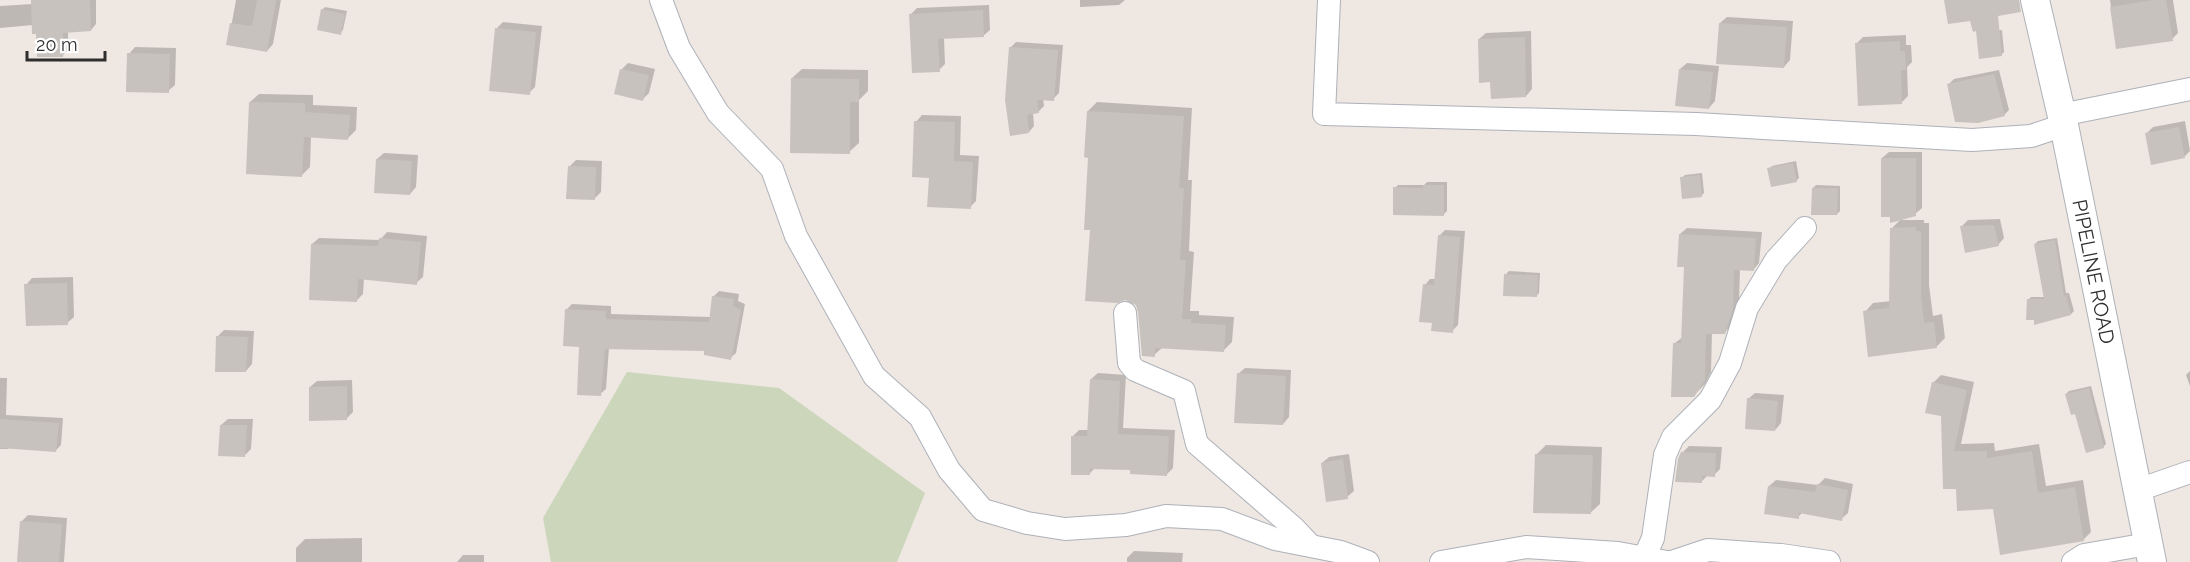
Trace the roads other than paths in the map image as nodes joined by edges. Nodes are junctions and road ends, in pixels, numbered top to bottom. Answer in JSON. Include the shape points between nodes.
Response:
{"nodes":[{"id":1,"x":661,"y":0,"type":"edge"},
{"id":2,"x":1329,"y":0,"type":"edge"},
{"id":3,"x":2035,"y":0,"type":"edge"},
{"id":4,"x":2190,"y":89,"type":"edge"},
{"id":5,"x":2063,"y":120,"type":"junction"},
{"id":6,"x":1805,"y":228,"type":"dead end"},
{"id":7,"x":1125,"y":313,"type":"dead end"},
{"id":8,"x":2190,"y":472,"type":"edge"},
{"id":9,"x":2138,"y":490,"type":"junction"},
{"id":10,"x":1310,"y":546,"type":"junction"},
{"id":11,"x":2150,"y":553,"type":"edge"},
{"id":12,"x":1617,"y":557,"type":"edge"},
{"id":13,"x":1644,"y":558,"type":"junction"},
{"id":14,"x":2079,"y":558,"type":"edge"},
{"id":15,"x":1368,"y":562,"type":"edge"},
{"id":16,"x":1441,"y":562,"type":"edge"},
{"id":17,"x":1667,"y":562,"type":"edge"},
{"id":18,"x":1672,"y":562,"type":"edge"},
{"id":19,"x":1829,"y":562,"type":"edge"},
{"id":20,"x":2052,"y":562,"type":"edge"}],
"edges":[{"from":1,"to":10,"type":"street","via":[[679,48],[718,113],[772,168],[796,236],[874,376],[920,417],[949,470],[983,510],[1027,524],[1065,529],[1126,525],[1166,516],[1222,519],[1275,539]]},
{"from":2,"to":5,"type":"street","via":[[1324,114],[1696,124],[1972,140],[2031,136]]},
{"from":3,"to":5,"type":"street","name":"PIPELINE ROAD"},
{"from":4,"to":5,"type":"street"},
{"from":5,"to":9,"type":"street","name":"PIPELINE ROAD"},
{"from":6,"to":13,"type":"street","via":[[1776,260],[1747,308],[1730,363],[1710,400],[1673,437],[1665,455],[1653,538]]},
{"from":7,"to":10,"type":"street","via":[[1129,363],[1135,370],[1184,391],[1197,444]]},
{"from":8,"to":9,"type":"street"},
{"from":9,"to":11,"type":"street","name":"PIPELINE ROAD"},
{"from":10,"to":15,"type":"street"},
{"from":11,"to":14,"type":"street"},
{"from":12,"to":13,"type":"street"},
{"from":12,"to":16,"type":"street","via":[[1526,548]]},
{"from":13,"to":17,"type":"street"},
{"from":14,"to":20,"type":"street"},
{"from":18,"to":19,"type":"street","via":[[1708,550]]}]}
